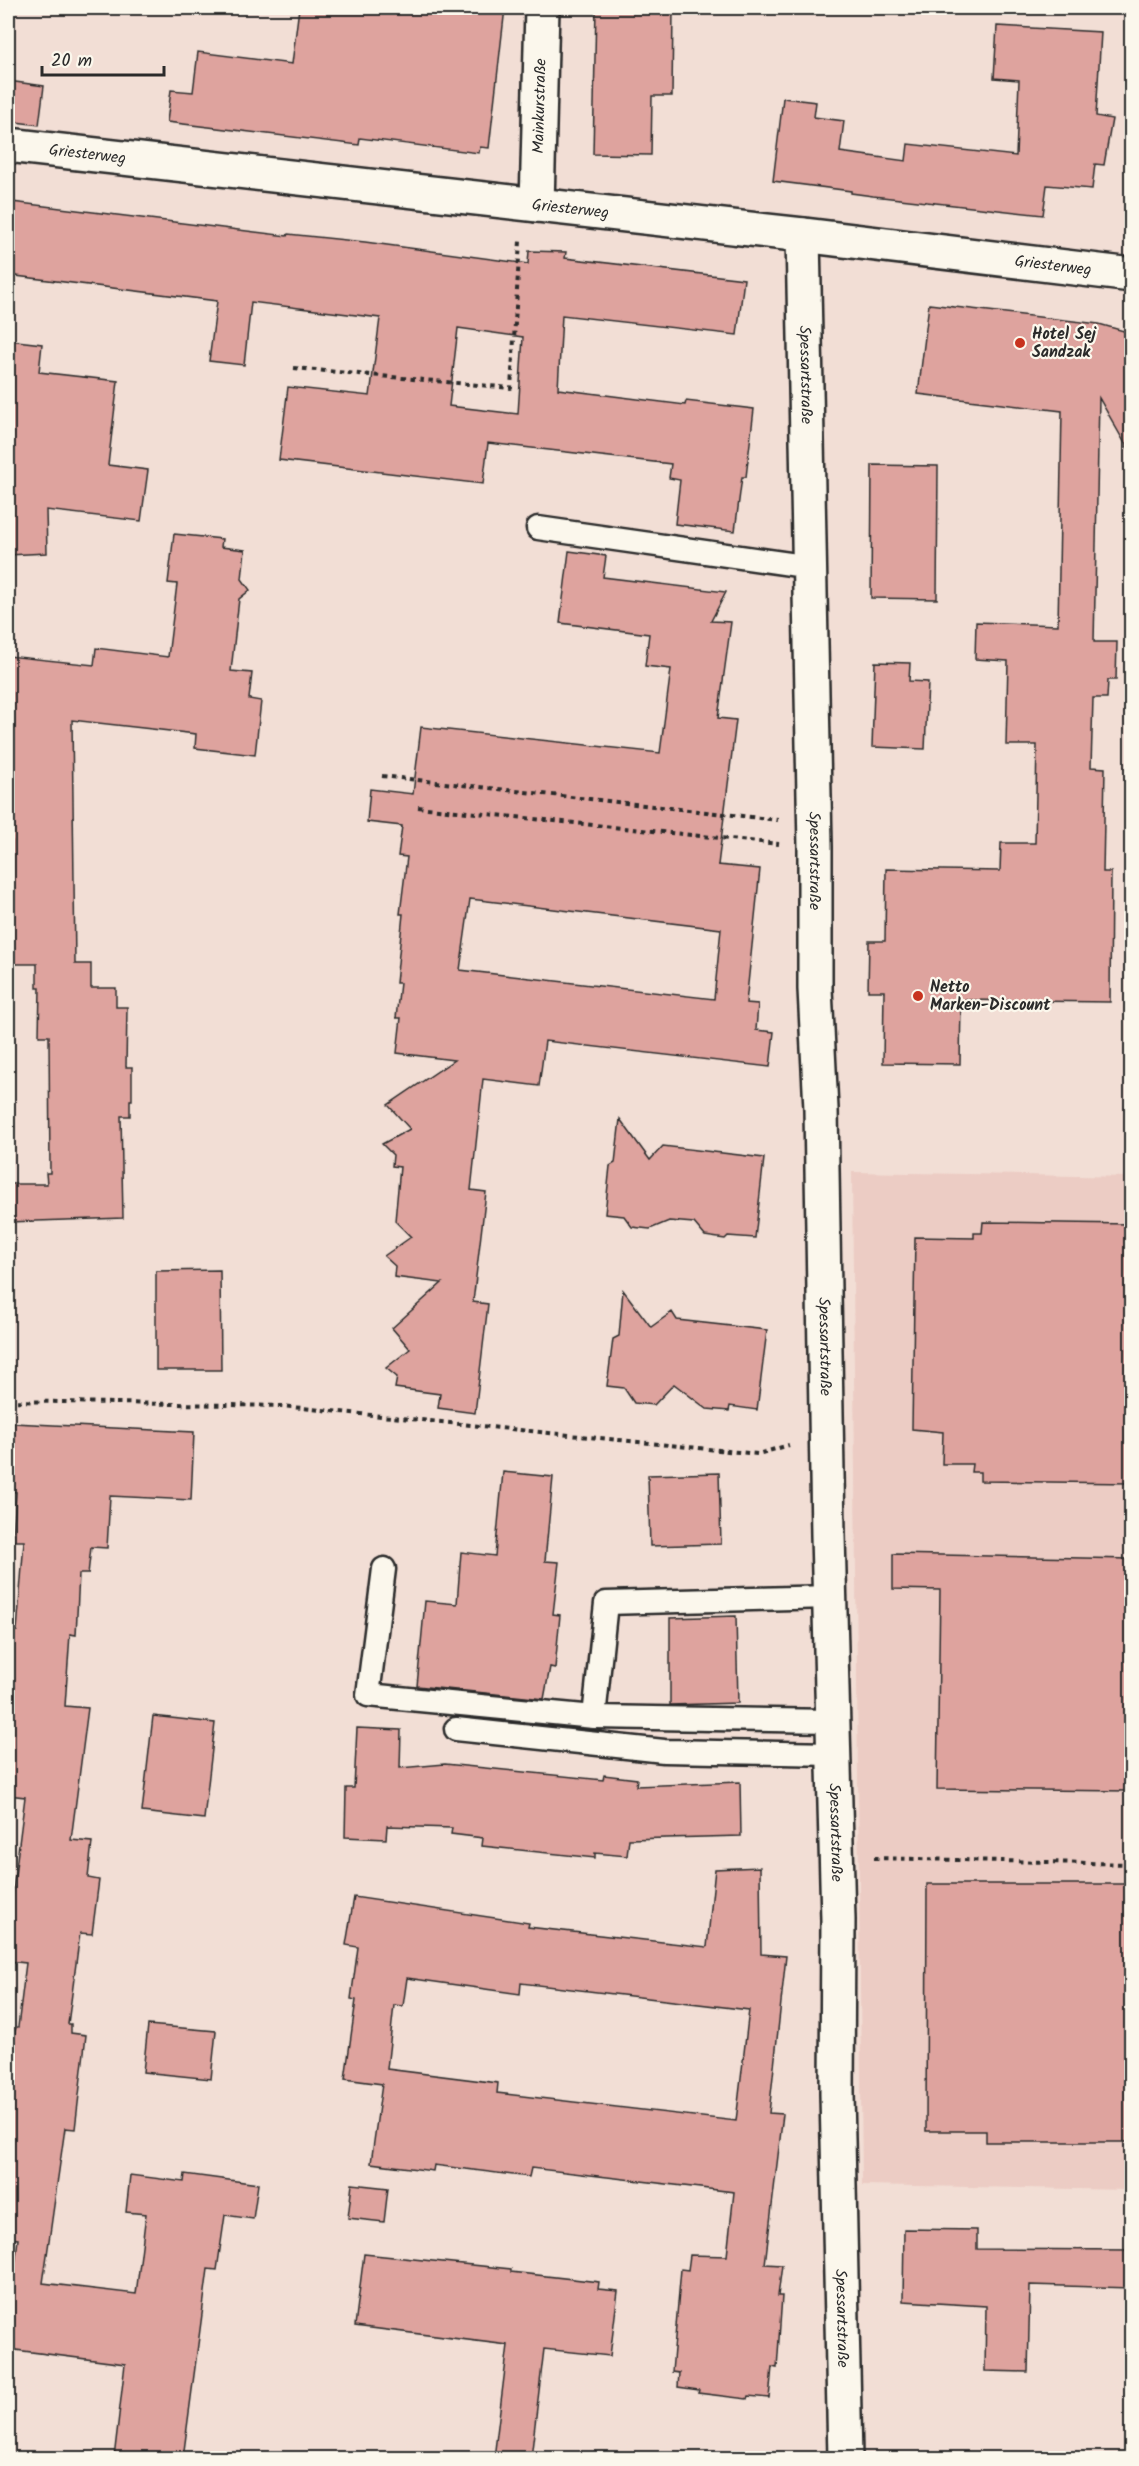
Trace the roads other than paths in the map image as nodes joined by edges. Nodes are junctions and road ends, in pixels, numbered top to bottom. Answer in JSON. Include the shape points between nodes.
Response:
{"nodes":[{"id":1,"x":542,"y":8,"type":"edge"},
{"id":2,"x":8,"y":145,"type":"edge"},
{"id":3,"x":529,"y":204,"type":"junction"},
{"id":4,"x":803,"y":235,"type":"junction"},
{"id":5,"x":1131,"y":275,"type":"edge"},
{"id":6,"x":538,"y":528,"type":"dead end"},
{"id":7,"x":811,"y":567,"type":"junction"},
{"id":8,"x":384,"y":1569,"type":"dead end"},
{"id":9,"x":830,"y":1597,"type":"junction"},
{"id":10,"x":594,"y":1717,"type":"junction"},
{"id":11,"x":832,"y":1721,"type":"junction"},
{"id":12,"x":456,"y":1729,"type":"dead end"},
{"id":13,"x":833,"y":1754,"type":"junction"},
{"id":14,"x":845,"y":2458,"type":"edge"}],
"edges":[{"from":1,"to":3,"type":"street","name":"Mainkurstraße"},
{"from":2,"to":3,"type":"street","name":"Griesterweg"},
{"from":3,"to":4,"type":"street","name":"Griesterweg"},
{"from":4,"to":5,"type":"street","name":"Griesterweg"},
{"from":4,"to":7,"type":"street","name":"Spessartstraße"},
{"from":6,"to":7,"type":"lane"},
{"from":7,"to":9,"type":"street","name":"Spessartstraße","via":[[815,989],[821,1109]]},
{"from":8,"to":10,"type":"lane","via":[[368,1695]]},
{"from":9,"to":10,"type":"lane","via":[[606,1603]]},
{"from":9,"to":11,"type":"street","name":"Spessartstraße"},
{"from":10,"to":11,"type":"lane"},
{"from":11,"to":13,"type":"street","name":"Spessartstraße"},
{"from":12,"to":13,"type":"lane","via":[[663,1751]]},
{"from":13,"to":14,"type":"street","name":"Spessartstraße"}]}
